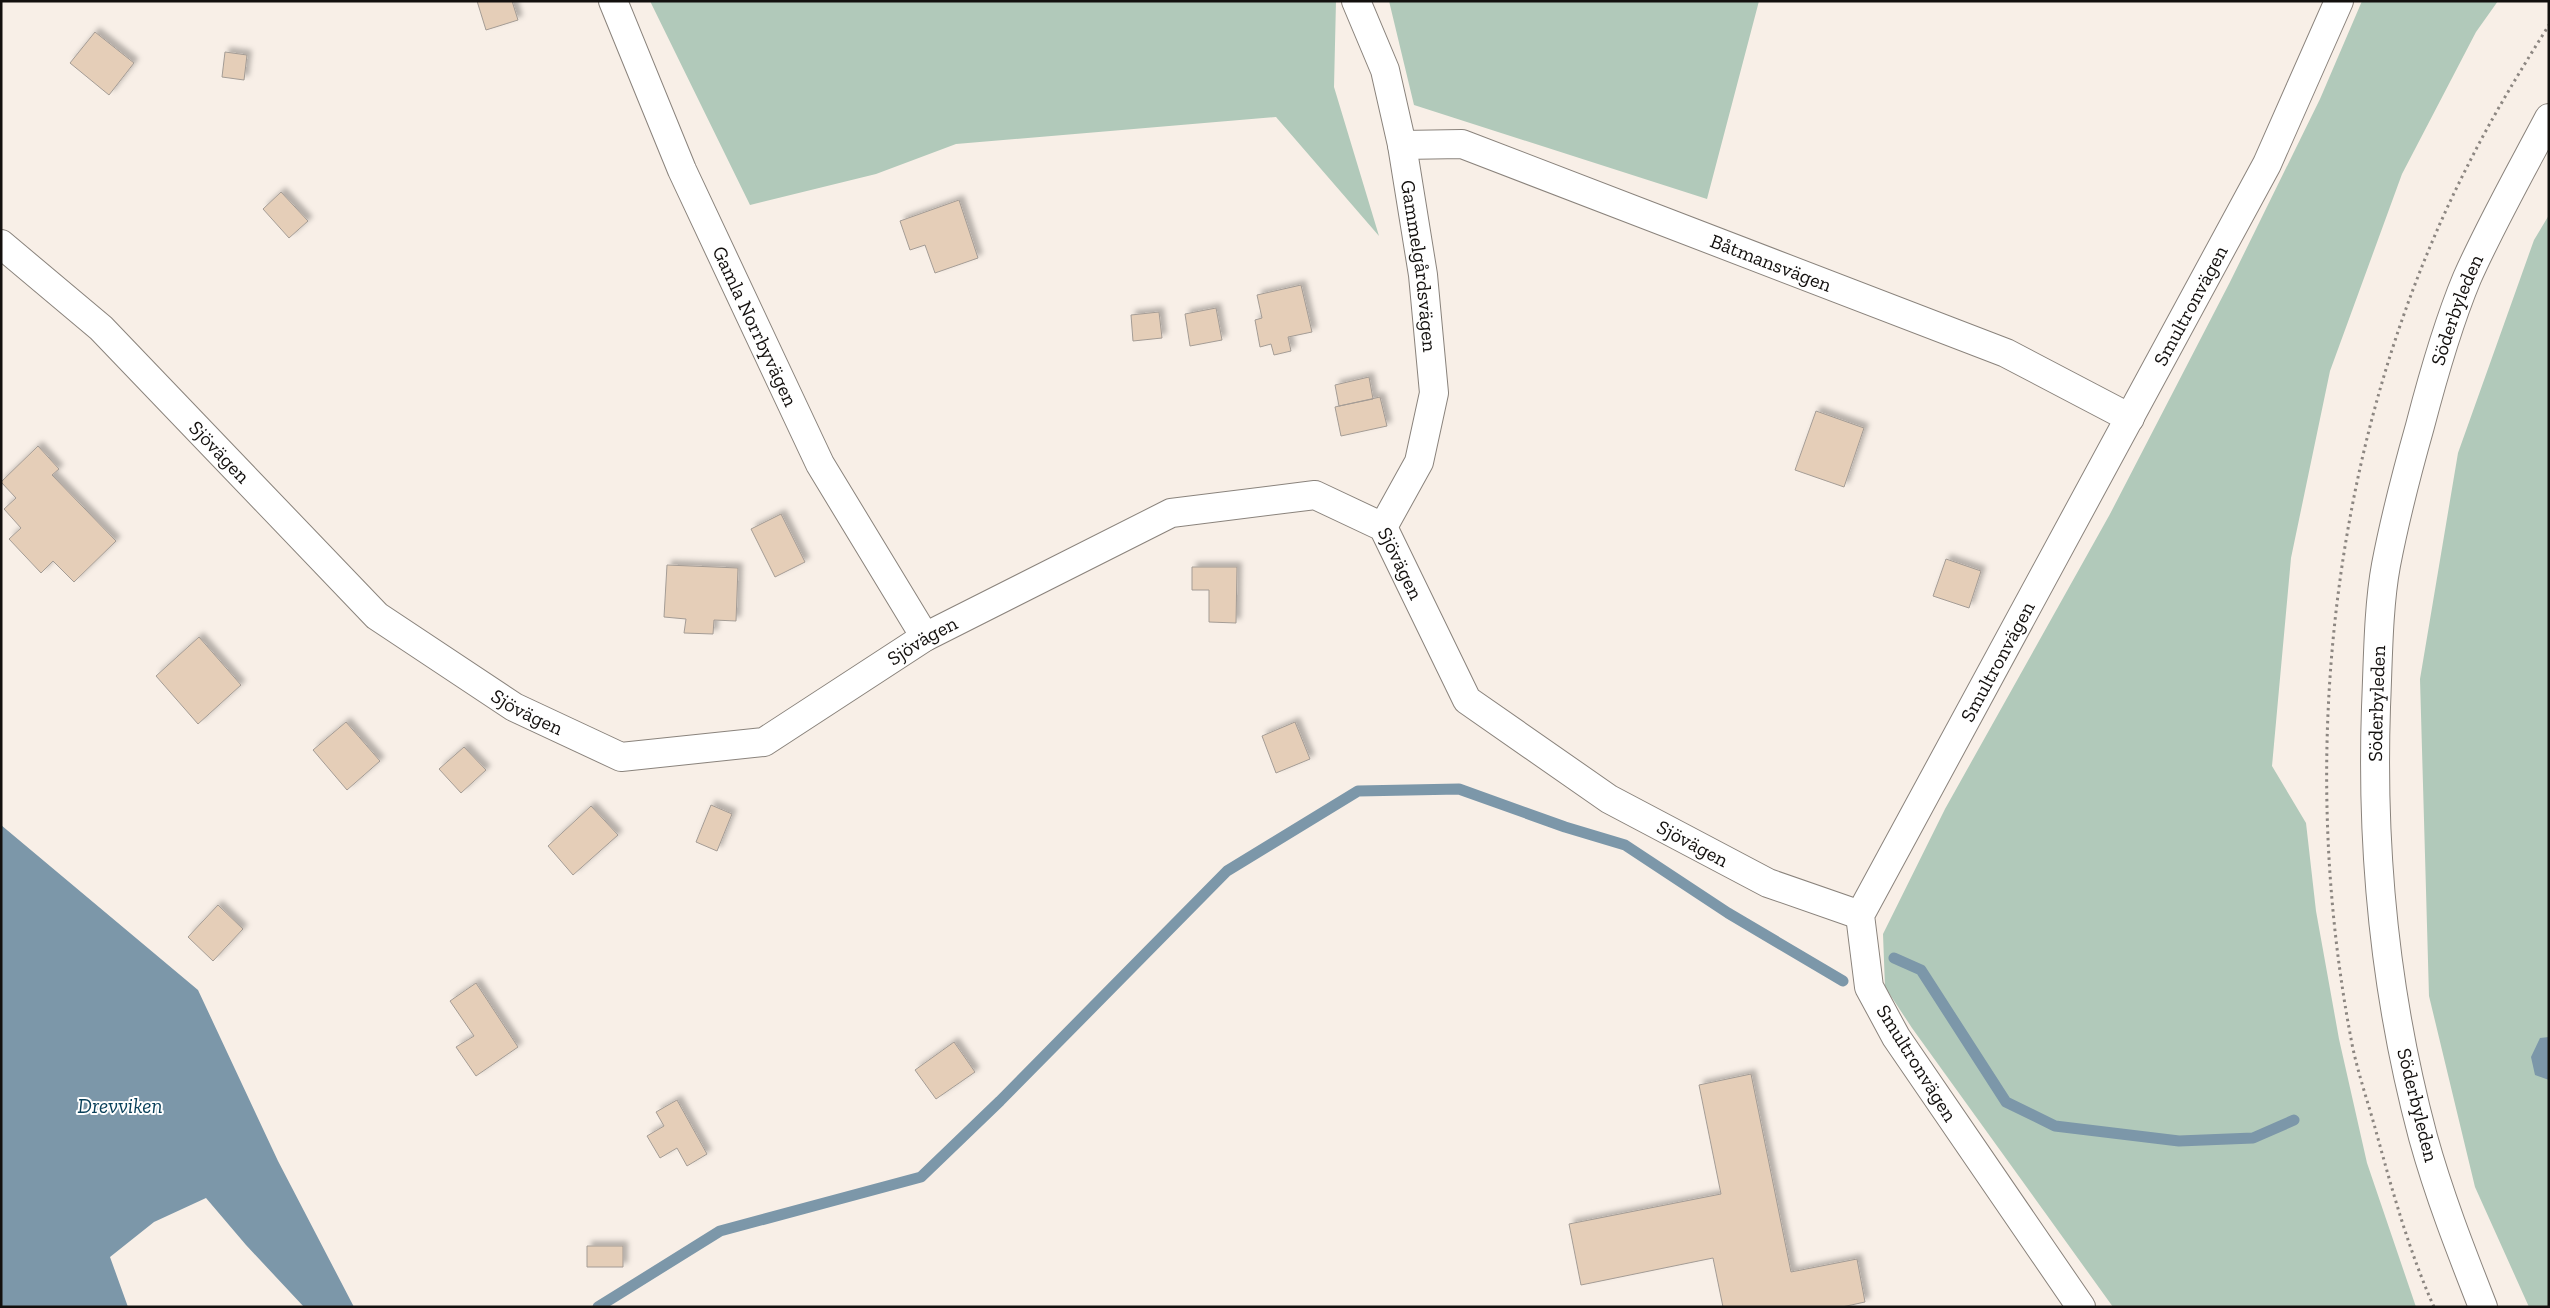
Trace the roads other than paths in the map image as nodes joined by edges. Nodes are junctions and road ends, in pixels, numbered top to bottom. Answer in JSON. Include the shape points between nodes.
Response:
{"nodes":[{"id":1,"x":613,"y":1,"type":"edge"},
{"id":2,"x":1356,"y":1,"type":"edge"},
{"id":3,"x":2339,"y":1,"type":"edge"},
{"id":4,"x":2549,"y":118,"type":"edge"},
{"id":5,"x":1402,"y":145,"type":"junction"},
{"id":6,"x":1,"y":244,"type":"edge"},
{"id":7,"x":2130,"y":418,"type":"junction"},
{"id":8,"x":1383,"y":527,"type":"junction"},
{"id":9,"x":925,"y":637,"type":"junction"},
{"id":10,"x":1860,"y":915,"type":"junction"},
{"id":11,"x":2081,"y":1307,"type":"edge"},
{"id":12,"x":2483,"y":1307,"type":"edge"}],
"edges":[{"from":1,"to":9,"type":"street","name":"Gamla Norrbyvägen","via":[[682,170],[820,464]]},
{"from":2,"to":5,"type":"street","name":"Gammelgårdsvägen","via":[[1385,70]]},
{"from":3,"to":7,"type":"street","name":"Smultronvägen","via":[[2266,164]]},
{"from":4,"to":12,"type":"street","name":"Söderbyleden","via":[[2467,279],[2436,365],[2408,468],[2386,568],[2378,670],[2374,758],[2376,856],[2384,946],[2423,1138],[2454,1235]]},
{"from":5,"to":7,"type":"street","name":"Båtmansvägen","via":[[1462,144],[2006,353]]},
{"from":5,"to":8,"type":"street","name":"Gammelgårdsvägen","via":[[1423,275],[1434,393],[1419,462]]},
{"from":6,"to":9,"type":"street","name":"Sjövägen","via":[[101,328],[377,616],[514,707],[621,757],[764,742]]},
{"from":7,"to":10,"type":"street","name":"Smultronvägen"},
{"from":8,"to":9,"type":"street","name":"Sjövägen","via":[[1315,495],[1171,514]]},
{"from":8,"to":10,"type":"street","name":"Sjövägen","via":[[1467,700],[1609,799],[1768,883]]},
{"from":10,"to":11,"type":"street","name":"Smultronvägen","via":[[1869,987],[1896,1036]]}]}
